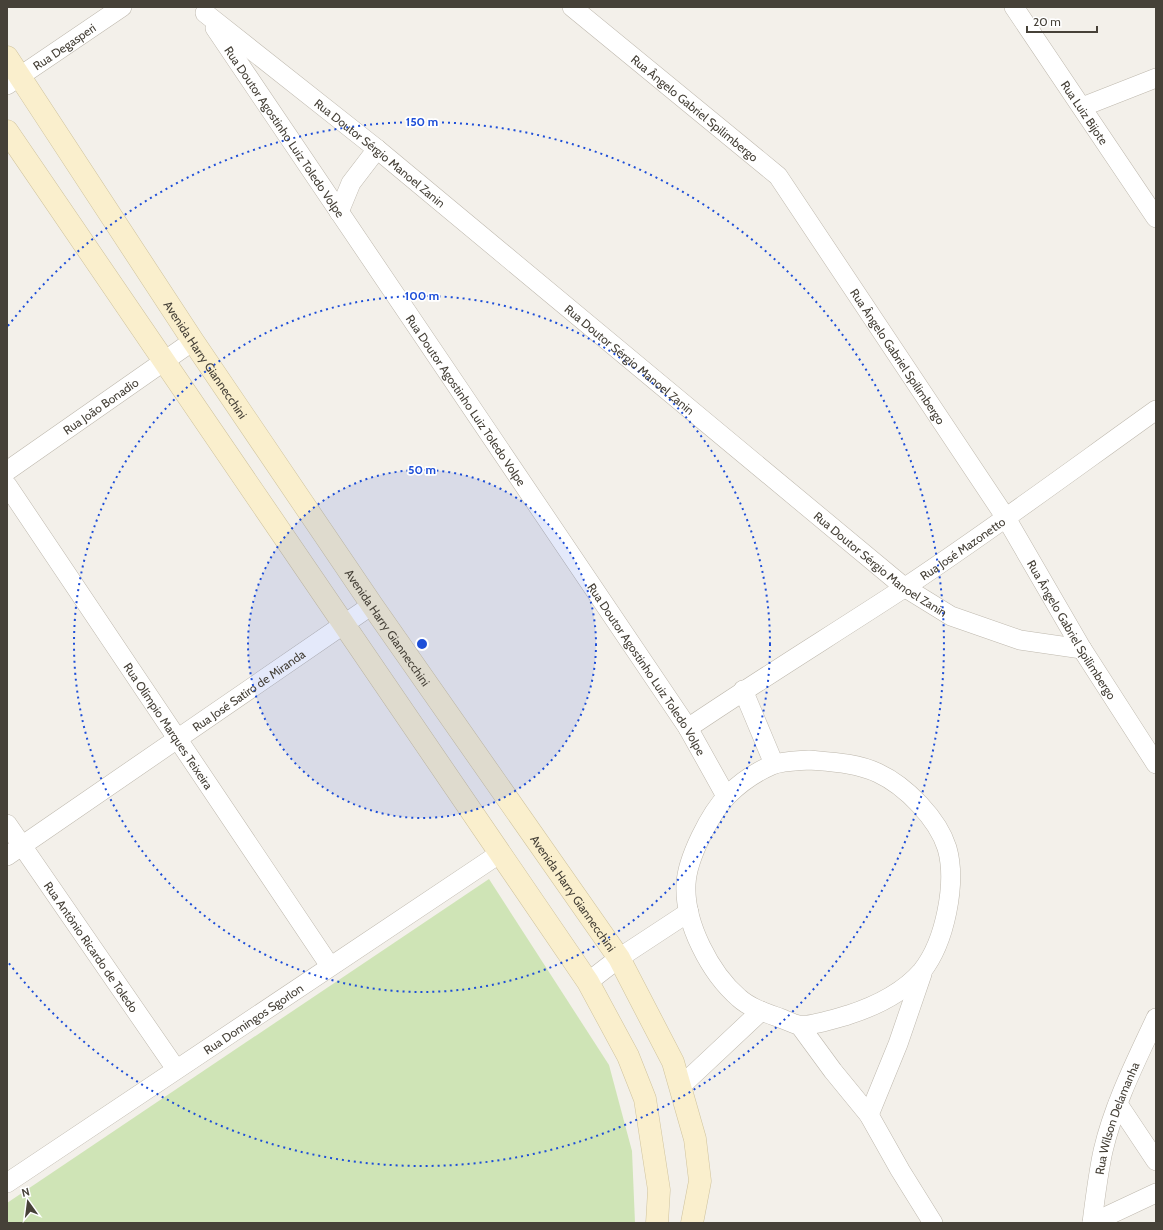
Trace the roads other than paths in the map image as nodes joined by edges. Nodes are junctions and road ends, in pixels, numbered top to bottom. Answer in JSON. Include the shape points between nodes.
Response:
{"nodes":[{"id":1,"x":122,"y":7,"type":"edge"},
{"id":2,"x":572,"y":7,"type":"edge"},
{"id":3,"x":1014,"y":7,"type":"edge"},
{"id":4,"x":203,"y":10,"type":"edge"},
{"id":5,"x":7,"y":57,"type":"edge"},
{"id":6,"x":1156,"y":78,"type":"edge"},
{"id":7,"x":14,"y":81,"type":"edge"},
{"id":8,"x":1082,"y":107,"type":"junction"},
{"id":9,"x":7,"y":131,"type":"edge"},
{"id":10,"x":377,"y":149,"type":"junction"},
{"id":11,"x":339,"y":212,"type":"junction"},
{"id":12,"x":1156,"y":218,"type":"edge"},
{"id":13,"x":193,"y":340,"type":"junction"},
{"id":14,"x":165,"y":360,"type":"junction"},
{"id":15,"x":1156,"y":410,"type":"edge"},
{"id":16,"x":7,"y":471,"type":"edge"},
{"id":17,"x":7,"y":485,"type":"edge"},
{"id":18,"x":1006,"y":518,"type":"junction"},
{"id":19,"x":904,"y":587,"type":"junction"},
{"id":20,"x":372,"y":605,"type":"junction"},
{"id":21,"x":344,"y":624,"type":"junction"},
{"id":22,"x":1082,"y":649,"type":"junction"},
{"id":23,"x":743,"y":690,"type":"junction"},
{"id":24,"x":688,"y":728,"type":"junction"},
{"id":25,"x":177,"y":739,"type":"junction"},
{"id":26,"x":774,"y":764,"type":"junction"},
{"id":27,"x":1156,"y":764,"type":"edge"},
{"id":28,"x":726,"y":796,"type":"junction"},
{"id":29,"x":7,"y":824,"type":"edge"},
{"id":30,"x":14,"y":851,"type":"edge"},
{"id":31,"x":499,"y":854,"type":"junction"},
{"id":32,"x":689,"y":912,"type":"junction"},
{"id":33,"x":619,"y":958,"type":"junction"},
{"id":34,"x":330,"y":966,"type":"junction"},
{"id":35,"x":923,"y":969,"type":"junction"},
{"id":36,"x":588,"y":982,"type":"junction"},
{"id":37,"x":761,"y":1011,"type":"junction"},
{"id":38,"x":1156,"y":1018,"type":"edge"},
{"id":39,"x":800,"y":1026,"type":"junction"},
{"id":40,"x":176,"y":1069,"type":"junction"},
{"id":41,"x":680,"y":1087,"type":"junction"},
{"id":42,"x":1118,"y":1104,"type":"junction"},
{"id":43,"x":869,"y":1115,"type":"junction"},
{"id":44,"x":1156,"y":1161,"type":"edge"},
{"id":45,"x":7,"y":1183,"type":"edge"},
{"id":46,"x":1156,"y":1194,"type":"edge"},
{"id":47,"x":657,"y":1223,"type":"edge"},
{"id":48,"x":692,"y":1223,"type":"edge"},
{"id":49,"x":933,"y":1223,"type":"edge"},
{"id":50,"x":1092,"y":1223,"type":"edge"}],
"edges":[{"from":1,"to":7,"type":"street","name":"Rua Degasperi"},
{"from":2,"to":18,"type":"street","name":"Rua Ângelo Gabriel Spilimbergo","via":[[778,176]]},
{"from":3,"to":8,"type":"street","name":"Rua Luiz Bijote"},
{"from":4,"to":10,"type":"street","name":"Rua Doutor Sérgio Manoel Zanin"},
{"from":4,"to":11,"type":"street","name":"Rua Doutor Agostinho Luiz Toledo Volpe"},
{"from":5,"to":7,"type":"main road","name":"Avenida Harry Giannecchini"},
{"from":6,"to":8,"type":"street"},
{"from":7,"to":13,"type":"main road","name":"Avenida Harry Giannecchini"},
{"from":8,"to":12,"type":"street","name":"Rua Luiz Bijote"},
{"from":9,"to":14,"type":"main road"},
{"from":10,"to":11,"type":"street","via":[[351,183]]},
{"from":10,"to":19,"type":"street","name":"Rua Doutor Sérgio Manoel Zanin"},
{"from":11,"to":24,"type":"street","name":"Rua Doutor Agostinho Luiz Toledo Volpe"},
{"from":13,"to":14,"type":"street","name":"Rua João Bonadio"},
{"from":13,"to":20,"type":"main road","name":"Avenida Harry Giannecchini"},
{"from":14,"to":16,"type":"street","name":"Rua João Bonadio"},
{"from":14,"to":21,"type":"main road"},
{"from":15,"to":18,"type":"street","name":"Rua José Mazonetto"},
{"from":17,"to":25,"type":"street","name":"Rua Olímpio Marques Teixeira"},
{"from":18,"to":19,"type":"street","name":"Rua José Mazonetto"},
{"from":18,"to":22,"type":"street","name":"Rua Ângelo Gabriel Spilimbergo"},
{"from":19,"to":22,"type":"street","name":"Rua Doutor Sérgio Manoel Zanin","via":[[950,616],[1020,640]]},
{"from":19,"to":23,"type":"street","name":"Rua José Mazonetto"},
{"from":20,"to":21,"type":"street","name":"Rua José Satiro de Miranda"},
{"from":20,"to":33,"type":"main road","name":"Avenida Harry Giannecchini"},
{"from":21,"to":25,"type":"street","name":"Rua José Satiro de Miranda"},
{"from":21,"to":31,"type":"main road"},
{"from":22,"to":27,"type":"street","name":"Rua Ângelo Gabriel Spilimbergo"},
{"from":23,"to":24,"type":"street","name":"Rua José Mazonetto"},
{"from":23,"to":26,"type":"street"},
{"from":24,"to":28,"type":"street","name":"Rua Doutor Agostinho Luiz Toledo Volpe"},
{"from":25,"to":30,"type":"street","name":"Rua José Satiro de Miranda"},
{"from":25,"to":34,"type":"street","name":"Rua Olímpio Marques Teixeira"},
{"from":26,"to":28,"type":"street","via":[[750,777]]},
{"from":26,"to":35,"type":"street","via":[[809,760],[837,762],[879,773],[905,791],[930,816],[947,848],[951,887],[944,929]]},
{"from":28,"to":32,"type":"street","via":[[704,830],[689,865],[686,885]]},
{"from":29,"to":30,"type":"street","name":"Rua Antônio Ricardo de Toledo"},
{"from":30,"to":40,"type":"street","name":"Rua Antônio Ricardo de Toledo"},
{"from":31,"to":34,"type":"street","name":"Rua Domingos Sgorlon"},
{"from":31,"to":36,"type":"main road"},
{"from":32,"to":33,"type":"street"},
{"from":32,"to":37,"type":"street","via":[[702,950],[720,979],[740,999]]},
{"from":33,"to":36,"type":"street"},
{"from":33,"to":41,"type":"main road","name":"Avenida Harry Giannecchini","via":[[673,1062]]},
{"from":34,"to":40,"type":"street","name":"Rua Domingos Sgorlon"},
{"from":35,"to":39,"type":"street","via":[[908,985],[884,1001],[848,1015]]},
{"from":35,"to":43,"type":"street","via":[[898,1044]]},
{"from":36,"to":47,"type":"main road","via":[[628,1056],[644,1099],[659,1190]]},
{"from":37,"to":39,"type":"street"},
{"from":37,"to":41,"type":"street"},
{"from":38,"to":42,"type":"street","name":"Rua Wilson Delamanha"},
{"from":39,"to":43,"type":"street"},
{"from":40,"to":45,"type":"street","name":"Rua Domingos Sgorlon"},
{"from":41,"to":48,"type":"main road","name":"Avenida Harry Giannecchini","via":[[695,1139],[700,1182]]},
{"from":42,"to":44,"type":"street"},
{"from":42,"to":50,"type":"street","name":"Rua Wilson Delamanha","via":[[1103,1151]]},
{"from":43,"to":49,"type":"street"},
{"from":46,"to":50,"type":"street"}]}
